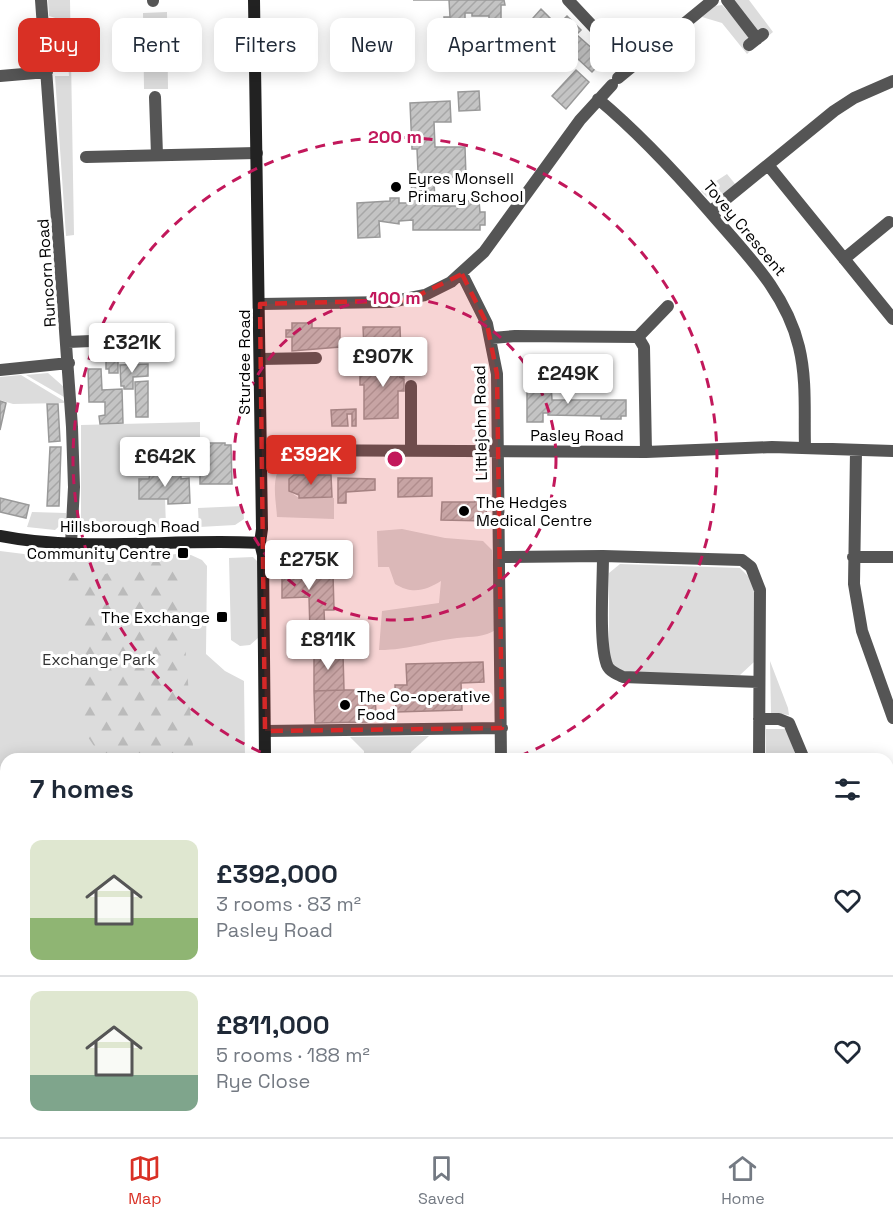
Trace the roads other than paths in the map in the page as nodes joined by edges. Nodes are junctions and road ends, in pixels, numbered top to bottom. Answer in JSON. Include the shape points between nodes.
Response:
{"nodes":[{"id":1,"x":41,"y":0,"type":"edge"},
{"id":2,"x":254,"y":0,"type":"edge"},
{"id":3,"x":568,"y":0,"type":"edge"},
{"id":4,"x":727,"y":0,"type":"edge"},
{"id":5,"x":707,"y":2,"type":"edge"},
{"id":6,"x":42,"y":18,"type":"edge"},
{"id":7,"x":688,"y":18,"type":"edge"},
{"id":8,"x":590,"y":23,"type":"edge"},
{"id":9,"x":756,"y":39,"type":"dead end"},
{"id":10,"x":47,"y":72,"type":"joint"},
{"id":11,"x":626,"y":72,"type":"edge"},
{"id":12,"x":0,"y":76,"type":"edge"},
{"id":13,"x":893,"y":81,"type":"edge"},
{"id":14,"x":155,"y":97,"type":"dead end"},
{"id":15,"x":598,"y":99,"type":"junction"},
{"id":16,"x":257,"y":153,"type":"junction"},
{"id":17,"x":157,"y":155,"type":"junction"},
{"id":18,"x":86,"y":157,"type":"dead end"},
{"id":19,"x":768,"y":165,"type":"junction"},
{"id":20,"x":710,"y":212,"type":"junction"},
{"id":21,"x":889,"y":222,"type":"dead end"},
{"id":22,"x":844,"y":259,"type":"junction"},
{"id":23,"x":462,"y":274,"type":"junction"},
{"id":24,"x":260,"y":304,"type":"junction"},
{"id":25,"x":669,"y":306,"type":"dead end"},
{"id":26,"x":893,"y":319,"type":"edge"},
{"id":27,"x":638,"y":337,"type":"junction"},
{"id":28,"x":161,"y":338,"type":"dead end"},
{"id":29,"x":492,"y":338,"type":"junction"},
{"id":30,"x":68,"y":342,"type":"junction"},
{"id":31,"x":316,"y":358,"type":"dead end"},
{"id":32,"x":260,"y":359,"type":"junction"},
{"id":33,"x":69,"y":363,"type":"junction"},
{"id":34,"x":0,"y":370,"type":"edge"},
{"id":35,"x":411,"y":386,"type":"dead end"},
{"id":36,"x":804,"y":447,"type":"junction"},
{"id":37,"x":411,"y":449,"type":"junction"},
{"id":38,"x":261,"y":450,"type":"junction"},
{"id":39,"x":498,"y":451,"type":"junction"},
{"id":40,"x":856,"y":451,"type":"junction"},
{"id":41,"x":893,"y":451,"type":"edge"},
{"id":42,"x":646,"y":452,"type":"junction"},
{"id":43,"x":0,"y":536,"type":"edge"},
{"id":44,"x":260,"y":543,"type":"junction"},
{"id":45,"x":71,"y":544,"type":"junction"},
{"id":46,"x":603,"y":556,"type":"junction"},
{"id":47,"x":500,"y":557,"type":"junction"},
{"id":48,"x":853,"y":557,"type":"junction"},
{"id":49,"x":893,"y":557,"type":"edge"},
{"id":50,"x":759,"y":682,"type":"junction"},
{"id":51,"x":893,"y":718,"type":"edge"},
{"id":52,"x":759,"y":720,"type":"junction"},
{"id":53,"x":502,"y":728,"type":"junction"},
{"id":54,"x":265,"y":731,"type":"junction"},
{"id":55,"x":265,"y":753,"type":"edge"},
{"id":56,"x":501,"y":753,"type":"edge"},
{"id":57,"x":759,"y":753,"type":"edge"},
{"id":58,"x":802,"y":753,"type":"edge"}],
"edges":[{"from":1,"to":6,"type":"street","name":"Runcorn Road"},
{"from":2,"to":16,"type":"street","name":"Sturdee Road"},
{"from":3,"to":8,"type":"street"},
{"from":4,"to":9,"type":"street"},
{"from":5,"to":7,"type":"street"},
{"from":10,"to":12,"type":"street"},
{"from":10,"to":30,"type":"street","name":"Runcorn Road"},
{"from":11,"to":15,"type":"street"},
{"from":13,"to":19,"type":"street","via":[[834,111]]},
{"from":14,"to":17,"type":"street"},
{"from":15,"to":20,"type":"street","name":"Tovey Crescent","via":[[679,175]]},
{"from":15,"to":23,"type":"street","via":[[484,252]]},
{"from":16,"to":17,"type":"street"},
{"from":16,"to":24,"type":"street","name":"Sturdee Road"},
{"from":17,"to":18,"type":"street"},
{"from":19,"to":20,"type":"street"},
{"from":19,"to":22,"type":"street"},
{"from":20,"to":36,"type":"street","name":"Tovey Crescent","via":[[774,288],[789,317],[804,377]]},
{"from":21,"to":22,"type":"street"},
{"from":22,"to":26,"type":"street"},
{"from":23,"to":24,"type":"street","via":[[409,300],[372,304]]},
{"from":23,"to":29,"type":"street","name":"Littlejohn Road","via":[[482,309]]},
{"from":24,"to":32,"type":"street","name":"Sturdee Road"},
{"from":25,"to":27,"type":"street"},
{"from":27,"to":29,"type":"street"},
{"from":27,"to":42,"type":"street","via":[[644,346]]},
{"from":28,"to":30,"type":"street"},
{"from":29,"to":39,"type":"street","name":"Littlejohn Road","via":[[497,374]]},
{"from":30,"to":33,"type":"street","name":"Runcorn Road"},
{"from":31,"to":32,"type":"street"},
{"from":32,"to":38,"type":"street","name":"Sturdee Road"},
{"from":33,"to":34,"type":"street"},
{"from":33,"to":45,"type":"street","name":"Runcorn Road","via":[[74,487]]},
{"from":35,"to":37,"type":"street"},
{"from":36,"to":40,"type":"street","name":"Pasley Road"},
{"from":36,"to":42,"type":"street","name":"Pasley Road"},
{"from":37,"to":38,"type":"street","name":"Pasley Road"},
{"from":37,"to":39,"type":"street","name":"Pasley Road"},
{"from":38,"to":44,"type":"street","name":"Sturdee Road"},
{"from":39,"to":42,"type":"street","name":"Pasley Road"},
{"from":39,"to":47,"type":"street","name":"Littlejohn Road"},
{"from":40,"to":41,"type":"street","name":"Pasley Road"},
{"from":40,"to":48,"type":"street"},
{"from":43,"to":45,"type":"street","name":"Hillsborough Road"},
{"from":44,"to":45,"type":"street","name":"Hillsborough Road"},
{"from":44,"to":54,"type":"street","name":"Sturdee Road"},
{"from":46,"to":47,"type":"street"},
{"from":46,"to":50,"type":"street","via":[[604,644],[611,672],[622,677]]},
{"from":46,"to":50,"type":"street","via":[[728,558],[742,560],[751,567],[760,590]]},
{"from":47,"to":53,"type":"street","name":"Littlejohn Road"},
{"from":48,"to":49,"type":"street"},
{"from":48,"to":51,"type":"street","via":[[862,631]]},
{"from":50,"to":52,"type":"street"},
{"from":52,"to":57,"type":"street"},
{"from":52,"to":58,"type":"street","via":[[789,723]]},
{"from":53,"to":54,"type":"street"},
{"from":53,"to":56,"type":"street","name":"Littlejohn Road"},
{"from":54,"to":55,"type":"street","name":"Sturdee Road"}]}
